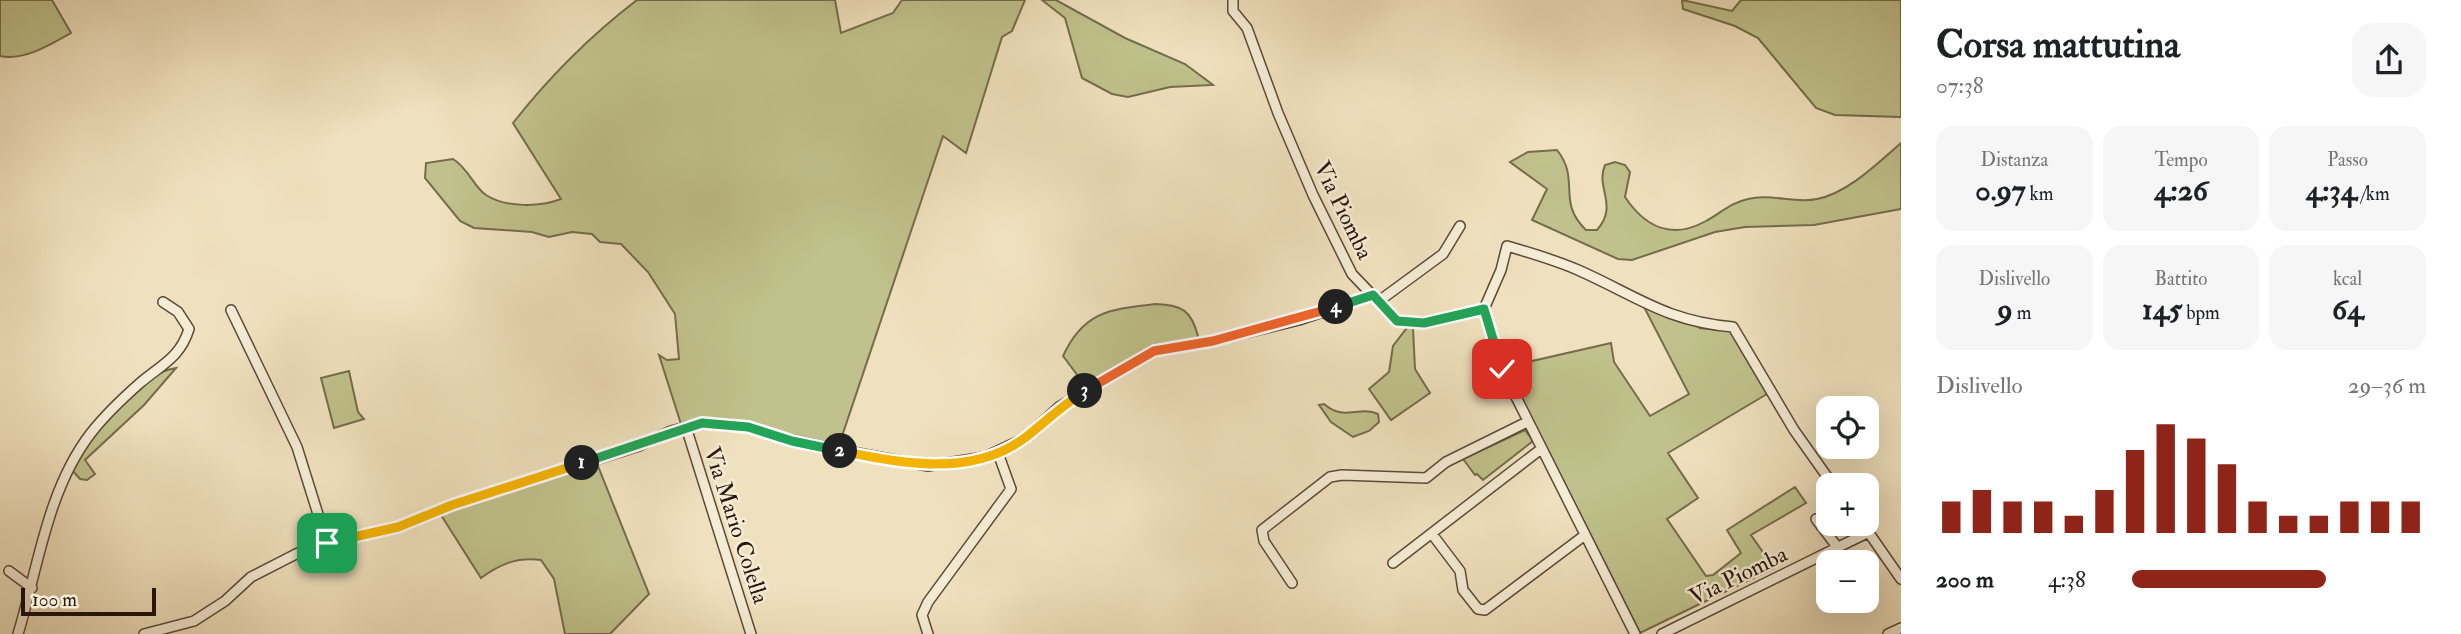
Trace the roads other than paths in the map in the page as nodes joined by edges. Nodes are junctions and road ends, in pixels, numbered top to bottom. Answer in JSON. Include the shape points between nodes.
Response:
{"nodes":[{"id":1,"x":1233,"y":0,"type":"edge"},
{"id":2,"x":1460,"y":226,"type":"dead end"},
{"id":3,"x":1376,"y":298,"type":"junction"},
{"id":4,"x":163,"y":302,"type":"dead end"},
{"id":5,"x":1484,"y":309,"type":"junction"},
{"id":6,"x":231,"y":310,"type":"dead end"},
{"id":7,"x":1527,"y":422,"type":"junction"},
{"id":8,"x":686,"y":427,"type":"junction"},
{"id":9,"x":1541,"y":449,"type":"junction"},
{"id":10,"x":998,"y":453,"type":"junction"},
{"id":11,"x":1825,"y":473,"type":"edge"},
{"id":12,"x":1432,"y":534,"type":"junction"},
{"id":13,"x":1585,"y":535,"type":"junction"},
{"id":14,"x":1829,"y":536,"type":"edge"},
{"id":15,"x":1861,"y":536,"type":"edge"},
{"id":16,"x":1872,"y":536,"type":"edge"},
{"id":17,"x":327,"y":543,"type":"junction"},
{"id":18,"x":1838,"y":548,"type":"junction"},
{"id":19,"x":1393,"y":563,"type":"dead end"},
{"id":20,"x":9,"y":571,"type":"dead end"},
{"id":21,"x":1901,"y":579,"type":"edge"},
{"id":22,"x":1292,"y":583,"type":"dead end"},
{"id":23,"x":32,"y":588,"type":"junction"},
{"id":24,"x":18,"y":634,"type":"edge"},
{"id":25,"x":144,"y":634,"type":"edge"},
{"id":26,"x":751,"y":634,"type":"edge"},
{"id":27,"x":928,"y":634,"type":"edge"},
{"id":28,"x":1635,"y":634,"type":"edge"},
{"id":29,"x":1662,"y":634,"type":"edge"}],
"edges":[{"from":1,"to":3,"type":"street","name":"Via Piomba","via":[[1233,11],[1255,44],[1313,195],[1352,274]]},
{"from":2,"to":3,"type":"street","via":[[1443,254]]},
{"from":3,"to":5,"type":"street","name":"Via Piomba","via":[[1397,321],[1424,323]]},
{"from":3,"to":10,"type":"street","via":[[1213,341],[1154,351],[1059,407],[1025,438]]},
{"from":4,"to":23,"type":"street","via":[[178,312],[189,330],[185,343],[172,361],[140,383],[90,434],[58,491]]},
{"from":5,"to":7,"type":"street","via":[[1502,369]]},
{"from":5,"to":11,"type":"street","via":[[1507,246],[1580,271],[1657,311],[1704,325],[1733,327]]},
{"from":6,"to":17,"type":"street","via":[[297,447]]},
{"from":7,"to":9,"type":"street"},
{"from":7,"to":22,"type":"street","via":[[1446,462],[1426,478],[1342,475],[1322,483],[1262,530],[1264,541]]},
{"from":8,"to":10,"type":"street","via":[[702,423],[748,427],[792,441],[928,466]]},
{"from":8,"to":17,"type":"street","via":[[398,527]]},
{"from":8,"to":26,"type":"street","name":"Via Mario Colella"},
{"from":9,"to":12,"type":"street"},
{"from":9,"to":13,"type":"street"},
{"from":10,"to":27,"type":"street","via":[[1011,489],[928,602],[922,615]]},
{"from":12,"to":13,"type":"street","via":[[1460,571],[1463,590],[1478,609],[1485,610]]},
{"from":12,"to":19,"type":"street"},
{"from":13,"to":28,"type":"street"},
{"from":14,"to":18,"type":"street"},
{"from":15,"to":18,"type":"street","name":"Via Piomba"},
{"from":16,"to":21,"type":"street"},
{"from":17,"to":25,"type":"street","via":[[251,577],[194,621]]},
{"from":18,"to":29,"type":"street","name":"Via Piomba"},
{"from":20,"to":23,"type":"street"},
{"from":23,"to":24,"type":"street"}]}
